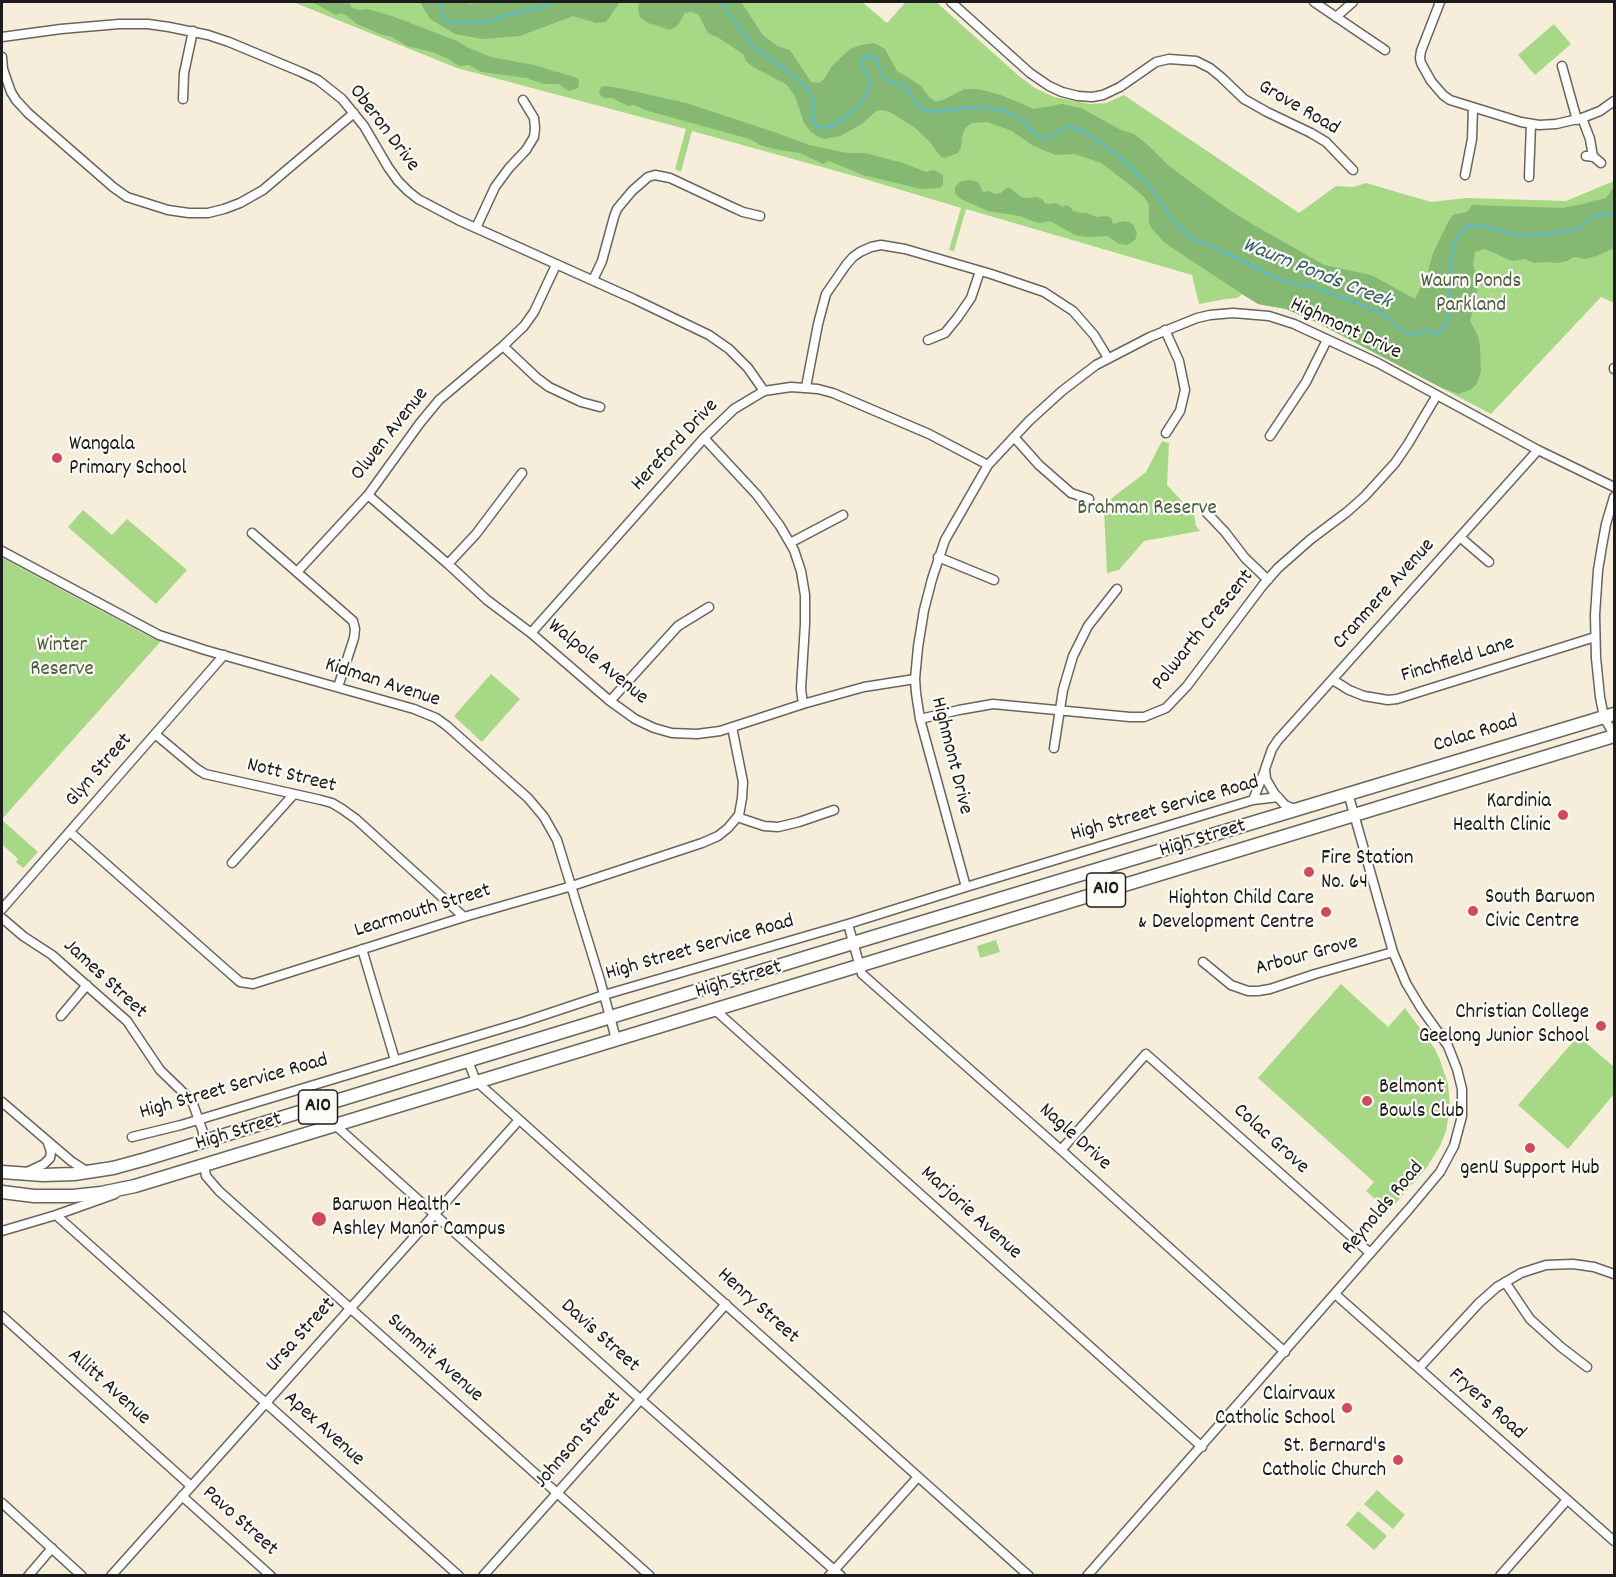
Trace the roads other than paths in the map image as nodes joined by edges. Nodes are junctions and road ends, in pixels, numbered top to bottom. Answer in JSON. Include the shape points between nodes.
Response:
{"nodes":[{"id":1,"x":951,"y":2,"type":"edge"},
{"id":2,"x":1314,"y":2,"type":"edge"},
{"id":3,"x":1353,"y":2,"type":"edge"},
{"id":4,"x":1440,"y":2,"type":"edge"},
{"id":5,"x":1336,"y":17,"type":"junction"},
{"id":6,"x":193,"y":32,"type":"junction"},
{"id":7,"x":2,"y":37,"type":"edge"},
{"id":8,"x":1385,"y":50,"type":"dead end"},
{"id":9,"x":2,"y":57,"type":"edge"},
{"id":10,"x":1562,"y":66,"type":"dead end"},
{"id":11,"x":183,"y":99,"type":"dead end"},
{"id":12,"x":523,"y":99,"type":"dead end"},
{"id":13,"x":1614,"y":101,"type":"edge"},
{"id":14,"x":1473,"y":108,"type":"junction"},
{"id":15,"x":354,"y":113,"type":"junction"},
{"id":16,"x":1580,"y":119,"type":"junction"},
{"id":17,"x":1531,"y":124,"type":"junction"},
{"id":18,"x":1601,"y":163,"type":"dead end"},
{"id":19,"x":1353,"y":170,"type":"dead end"},
{"id":20,"x":1468,"y":173,"type":"dead end"},
{"id":21,"x":1529,"y":177,"type":"dead end"},
{"id":22,"x":760,"y":216,"type":"dead end"},
{"id":23,"x":476,"y":228,"type":"junction"},
{"id":24,"x":556,"y":265,"type":"junction"},
{"id":25,"x":980,"y":271,"type":"junction"},
{"id":26,"x":593,"y":280,"type":"junction"},
{"id":27,"x":1165,"y":330,"type":"junction"},
{"id":28,"x":928,"y":340,"type":"dead end"},
{"id":29,"x":1327,"y":340,"type":"junction"},
{"id":30,"x":503,"y":346,"type":"junction"},
{"id":31,"x":1108,"y":358,"type":"junction"},
{"id":32,"x":806,"y":387,"type":"junction"},
{"id":33,"x":764,"y":391,"type":"junction"},
{"id":34,"x":1437,"y":395,"type":"junction"},
{"id":35,"x":600,"y":407,"type":"dead end"},
{"id":36,"x":1166,"y":433,"type":"dead end"},
{"id":37,"x":1270,"y":436,"type":"dead end"},
{"id":38,"x":1014,"y":437,"type":"junction"},
{"id":39,"x":704,"y":438,"type":"junction"},
{"id":40,"x":1538,"y":450,"type":"junction"},
{"id":41,"x":988,"y":465,"type":"junction"},
{"id":42,"x":522,"y":473,"type":"dead end"},
{"id":43,"x":1614,"y":488,"type":"edge"},
{"id":44,"x":368,"y":495,"type":"junction"},
{"id":45,"x":1614,"y":497,"type":"edge"},
{"id":46,"x":1089,"y":499,"type":"dead end"},
{"id":47,"x":1206,"y":512,"type":"dead end"},
{"id":48,"x":843,"y":515,"type":"dead end"},
{"id":49,"x":252,"y":533,"type":"dead end"},
{"id":50,"x":1461,"y":538,"type":"junction"},
{"id":51,"x":790,"y":543,"type":"junction"},
{"id":52,"x":2,"y":551,"type":"edge"},
{"id":53,"x":938,"y":557,"type":"junction"},
{"id":54,"x":1489,"y":562,"type":"dead end"},
{"id":55,"x":448,"y":564,"type":"junction"},
{"id":56,"x":297,"y":572,"type":"junction"},
{"id":57,"x":994,"y":580,"type":"dead end"},
{"id":58,"x":1268,"y":580,"type":"junction"},
{"id":59,"x":1117,"y":589,"type":"dead end"},
{"id":60,"x":709,"y":607,"type":"dead end"},
{"id":61,"x":531,"y":633,"type":"junction"},
{"id":62,"x":1595,"y":637,"type":"junction"},
{"id":63,"x":224,"y":655,"type":"junction"},
{"id":64,"x":915,"y":679,"type":"junction"},
{"id":65,"x":1333,"y":680,"type":"junction"},
{"id":66,"x":338,"y":687,"type":"junction"},
{"id":67,"x":610,"y":701,"type":"junction"},
{"id":68,"x":803,"y":704,"type":"junction"},
{"id":69,"x":1060,"y":710,"type":"junction"},
{"id":70,"x":920,"y":719,"type":"junction"},
{"id":71,"x":1611,"y":725,"type":"edge"},
{"id":72,"x":732,"y":727,"type":"junction"},
{"id":73,"x":155,"y":734,"type":"junction"},
{"id":74,"x":1054,"y":748,"type":"dead end"},
{"id":75,"x":1265,"y":769,"type":"junction"},
{"id":76,"x":1348,"y":793,"type":"junction"},
{"id":77,"x":294,"y":794,"type":"junction"},
{"id":78,"x":1278,"y":797,"type":"junction"},
{"id":79,"x":1253,"y":800,"type":"junction"},
{"id":80,"x":1294,"y":809,"type":"junction"},
{"id":81,"x":834,"y":810,"type":"dead end"},
{"id":82,"x":1354,"y":814,"type":"junction"},
{"id":83,"x":737,"y":817,"type":"junction"},
{"id":84,"x":70,"y":832,"type":"junction"},
{"id":85,"x":232,"y":863,"type":"dead end"},
{"id":86,"x":572,"y":886,"type":"junction"},
{"id":87,"x":966,"y":886,"type":"junction"},
{"id":88,"x":2,"y":909,"type":"edge"},
{"id":89,"x":464,"y":917,"type":"junction"},
{"id":90,"x":2,"y":918,"type":"edge"},
{"id":91,"x":848,"y":924,"type":"junction"},
{"id":92,"x":854,"y":943,"type":"junction"},
{"id":93,"x":362,"y":949,"type":"junction"},
{"id":94,"x":1393,"y":952,"type":"junction"},
{"id":95,"x":1203,"y":962,"type":"dead end"},
{"id":96,"x":859,"y":965,"type":"junction"},
{"id":97,"x":87,"y":985,"type":"junction"},
{"id":98,"x":604,"y":995,"type":"junction"},
{"id":99,"x":714,"y":1009,"type":"junction"},
{"id":100,"x":62,"y":1016,"type":"dead end"},
{"id":101,"x":610,"y":1017,"type":"junction"},
{"id":102,"x":616,"y":1039,"type":"junction"},
{"id":103,"x":395,"y":1060,"type":"junction"},
{"id":104,"x":468,"y":1061,"type":"junction"},
{"id":105,"x":476,"y":1081,"type":"junction"},
{"id":106,"x":2,"y":1102,"type":"edge"},
{"id":107,"x":199,"y":1119,"type":"junction"},
{"id":108,"x":519,"y":1120,"type":"junction"},
{"id":109,"x":334,"y":1124,"type":"junction"},
{"id":110,"x":132,"y":1137,"type":"dead end"},
{"id":111,"x":47,"y":1142,"type":"junction"},
{"id":112,"x":203,"y":1142,"type":"junction"},
{"id":113,"x":1060,"y":1150,"type":"junction"},
{"id":114,"x":204,"y":1164,"type":"junction"},
{"id":115,"x":89,"y":1172,"type":"junction"},
{"id":116,"x":2,"y":1173,"type":"edge"},
{"id":117,"x":22,"y":1174,"type":"junction"},
{"id":118,"x":135,"y":1185,"type":"junction"},
{"id":119,"x":2,"y":1192,"type":"edge"},
{"id":120,"x":435,"y":1214,"type":"junction"},
{"id":121,"x":56,"y":1215,"type":"junction"},
{"id":122,"x":2,"y":1231,"type":"edge"},
{"id":123,"x":1370,"y":1253,"type":"junction"},
{"id":124,"x":1614,"y":1274,"type":"edge"},
{"id":125,"x":1505,"y":1282,"type":"junction"},
{"id":126,"x":1335,"y":1294,"type":"junction"},
{"id":127,"x":726,"y":1304,"type":"junction"},
{"id":128,"x":350,"y":1308,"type":"junction"},
{"id":129,"x":2,"y":1316,"type":"edge"},
{"id":130,"x":1285,"y":1352,"type":"junction"},
{"id":131,"x":1587,"y":1366,"type":"dead end"},
{"id":132,"x":1419,"y":1368,"type":"junction"},
{"id":133,"x":640,"y":1399,"type":"junction"},
{"id":134,"x":266,"y":1402,"type":"junction"},
{"id":135,"x":1202,"y":1447,"type":"junction"},
{"id":136,"x":918,"y":1476,"type":"junction"},
{"id":137,"x":191,"y":1486,"type":"junction"},
{"id":138,"x":557,"y":1493,"type":"junction"},
{"id":139,"x":182,"y":1496,"type":"junction"},
{"id":140,"x":1567,"y":1500,"type":"junction"},
{"id":141,"x":2,"y":1503,"type":"edge"},
{"id":142,"x":1614,"y":1541,"type":"edge"},
{"id":143,"x":52,"y":1548,"type":"junction"},
{"id":144,"x":835,"y":1574,"type":"edge"},
{"id":145,"x":28,"y":1575,"type":"edge"},
{"id":146,"x":82,"y":1575,"type":"edge"},
{"id":147,"x":111,"y":1575,"type":"edge"},
{"id":148,"x":271,"y":1575,"type":"edge"},
{"id":149,"x":459,"y":1575,"type":"edge"},
{"id":150,"x":483,"y":1575,"type":"edge"},
{"id":151,"x":650,"y":1575,"type":"edge"},
{"id":152,"x":1029,"y":1575,"type":"edge"},
{"id":153,"x":1087,"y":1575,"type":"edge"},
{"id":154,"x":1500,"y":1575,"type":"edge"}],
"edges":[{"from":1,"to":19,"type":"street","name":"Grove Road","via":[[1030,73],[1062,92],[1103,95],[1156,62],[1196,61],[1221,76],[1244,99],[1326,142]]},
{"from":2,"to":5,"type":"street"},
{"from":3,"to":5,"type":"street"},
{"from":4,"to":14,"type":"street","via":[[1421,51],[1421,63],[1443,95]]},
{"from":5,"to":8,"type":"street"},
{"from":6,"to":7,"type":"street","name":"Oberon Drive","via":[[148,24],[119,24]]},
{"from":6,"to":11,"type":"street"},
{"from":6,"to":15,"type":"street","name":"Oberon Drive","via":[[229,42],[301,72],[331,89]]},
{"from":9,"to":15,"type":"street","via":[[11,92],[28,113],[120,192],[168,210],[208,213],[240,203],[263,190]]},
{"from":10,"to":16,"type":"street"},
{"from":12,"to":23,"type":"street","via":[[534,118],[534,137],[495,187]]},
{"from":13,"to":16,"type":"street"},
{"from":14,"to":17,"type":"street"},
{"from":14,"to":20,"type":"street"},
{"from":15,"to":23,"type":"street","name":"Oberon Drive","via":[[408,191]]},
{"from":16,"to":17,"type":"street"},
{"from":16,"to":18,"type":"street","via":[[1589,137],[1589,156]]},
{"from":17,"to":21,"type":"street"},
{"from":22,"to":26,"type":"street","via":[[670,178],[648,177],[617,209]]},
{"from":23,"to":24,"type":"street","name":"Oberon Drive"},
{"from":24,"to":26,"type":"street","name":"Oberon Drive"},
{"from":24,"to":30,"type":"street","name":"Olwen Avenue","via":[[529,319]]},
{"from":25,"to":28,"type":"street","via":[[971,298],[958,317],[945,333]]},
{"from":25,"to":31,"type":"street","via":[[1036,289],[1073,310]]},
{"from":25,"to":32,"type":"street","via":[[892,246],[860,252],[826,294]]},
{"from":26,"to":33,"type":"street","name":"Oberon Drive","via":[[709,335],[748,368]]},
{"from":27,"to":29,"type":"street","name":"Highmont Drive","via":[[1210,315],[1250,314],[1294,324]]},
{"from":27,"to":31,"type":"street","name":"Highmont Drive"},
{"from":27,"to":36,"type":"street","via":[[1179,361],[1185,390],[1180,411]]},
{"from":29,"to":34,"type":"street","name":"Highmont Drive"},
{"from":29,"to":37,"type":"street","via":[[1306,382]]},
{"from":30,"to":35,"type":"street","via":[[549,387]]},
{"from":30,"to":44,"type":"street","name":"Olwen Avenue","via":[[435,405]]},
{"from":31,"to":38,"type":"street","name":"Highmont Drive","via":[[1062,391]]},
{"from":32,"to":33,"type":"street","name":"Hereford Drive"},
{"from":32,"to":41,"type":"street","name":"Hereford Drive","via":[[833,393],[885,414]]},
{"from":33,"to":39,"type":"street","name":"Hereford Drive","via":[[734,409]]},
{"from":34,"to":40,"type":"street","name":"Highmont Drive"},
{"from":34,"to":58,"type":"street","name":"Polwarth Crescent","via":[[1395,463],[1376,484]]},
{"from":38,"to":41,"type":"street","name":"Highmont Drive"},
{"from":38,"to":46,"type":"street","via":[[1071,493]]},
{"from":39,"to":51,"type":"street","via":[[757,495]]},
{"from":39,"to":61,"type":"street","name":"Hereford Drive"},
{"from":40,"to":43,"type":"street","name":"Highmont Drive"},
{"from":40,"to":50,"type":"street","name":"Cranmere Avenue"},
{"from":41,"to":53,"type":"street","name":"Highmont Drive"},
{"from":42,"to":55,"type":"street"},
{"from":44,"to":55,"type":"street","name":"Walpole Avenue"},
{"from":44,"to":56,"type":"street","name":"Olwen Avenue"},
{"from":45,"to":62,"type":"street","via":[[1598,570]]},
{"from":47,"to":58,"type":"street"},
{"from":48,"to":51,"type":"street"},
{"from":49,"to":56,"type":"street"},
{"from":50,"to":54,"type":"street"},
{"from":50,"to":65,"type":"street","name":"Cranmere Avenue"},
{"from":51,"to":68,"type":"street","via":[[805,595]]},
{"from":52,"to":63,"type":"street","name":"Kidman Avenue","via":[[159,635]]},
{"from":53,"to":57,"type":"street"},
{"from":53,"to":64,"type":"street","name":"Highmont Drive","via":[[924,610]]},
{"from":55,"to":61,"type":"street","name":"Walpole Avenue"},
{"from":56,"to":66,"type":"street","via":[[352,621],[355,629]]},
{"from":58,"to":69,"type":"street","name":"Polwarth Crescent","via":[[1166,708],[1144,717]]},
{"from":59,"to":69,"type":"street","via":[[1080,641]]},
{"from":60,"to":67,"type":"street","via":[[678,626]]},
{"from":61,"to":67,"type":"street","name":"Walpole Avenue"},
{"from":62,"to":65,"type":"street","name":"Finchfield Lane","via":[[1397,699],[1364,696]]},
{"from":62,"to":71,"type":"street","via":[[1599,687]]},
{"from":63,"to":66,"type":"street","name":"Kidman Avenue"},
{"from":63,"to":73,"type":"street","name":"Glyn Street"},
{"from":64,"to":68,"type":"street","name":"Walpole Avenue","via":[[864,687]]},
{"from":64,"to":70,"type":"street","name":"Highmont Drive"},
{"from":65,"to":75,"type":"street","name":"Cranmere Avenue","via":[[1278,740]]},
{"from":66,"to":86,"type":"street","name":"Kidman Avenue","via":[[414,709],[447,726],[544,817],[557,840]]},
{"from":67,"to":72,"type":"street","name":"Walpole Avenue","via":[[635,719],[672,732],[697,734]]},
{"from":68,"to":72,"type":"street","name":"Walpole Avenue"},
{"from":69,"to":70,"type":"street","name":"Polwarth Crescent","via":[[993,704]]},
{"from":69,"to":74,"type":"street"},
{"from":70,"to":87,"type":"street","name":"Highmont Drive"},
{"from":71,"to":76,"type":"highway","name":"Colac Road","number":"A10"},
{"from":71,"to":82,"type":"highway","name":"Colac Road","number":"A10"},
{"from":72,"to":83,"type":"street","via":[[743,782]]},
{"from":73,"to":77,"type":"street","name":"Nott Street","via":[[205,774]]},
{"from":73,"to":84,"type":"street","name":"Glyn Street"},
{"from":75,"to":78,"type":"street","via":[[1266,779]]},
{"from":75,"to":79,"type":"street","name":"Cranmere Avenue"},
{"from":76,"to":80,"type":"highway","name":"High Street","number":"A10"},
{"from":76,"to":82,"type":"street","name":"Reynolds Road"},
{"from":77,"to":85,"type":"street"},
{"from":77,"to":89,"type":"street","name":"Nott Street","via":[[332,803],[356,819]]},
{"from":78,"to":79,"type":"street","name":"High Street Service Road"},
{"from":78,"to":80,"type":"street"},
{"from":79,"to":87,"type":"street","name":"High Street Service Road"},
{"from":80,"to":92,"type":"highway","name":"High Street","number":"A10"},
{"from":81,"to":83,"type":"street","via":[[778,827]]},
{"from":82,"to":94,"type":"street","name":"Reynolds Road"},
{"from":82,"to":96,"type":"highway","name":"High Street","number":"A10"},
{"from":83,"to":86,"type":"street","name":"Learmouth Street","via":[[710,840]]},
{"from":84,"to":88,"type":"street","name":"Glyn Street"},
{"from":84,"to":93,"type":"street","name":"Learmouth Street","via":[[240,982],[259,982]]},
{"from":86,"to":89,"type":"street","name":"Learmouth Street"},
{"from":86,"to":98,"type":"street","name":"Kidman Avenue"},
{"from":87,"to":91,"type":"street","name":"High Street Service Road"},
{"from":89,"to":93,"type":"street","name":"Learmouth Street"},
{"from":90,"to":97,"type":"street","name":"James Street"},
{"from":91,"to":92,"type":"street"},
{"from":91,"to":98,"type":"street","name":"High Street Service Road"},
{"from":92,"to":96,"type":"street","name":"Nagle Drive"},
{"from":92,"to":101,"type":"highway","name":"High Street","number":"A10"},
{"from":93,"to":103,"type":"street"},
{"from":94,"to":95,"type":"street","name":"Arbour Grove","via":[[1258,991],[1231,985]]},
{"from":94,"to":123,"type":"street","name":"Reynolds Road","via":[[1406,983],[1448,1046],[1461,1089],[1462,1116],[1445,1163]]},
{"from":96,"to":99,"type":"highway","name":"High Street","number":"A10"},
{"from":96,"to":113,"type":"street","name":"Nagle Drive","via":[[862,974]]},
{"from":97,"to":100,"type":"street"},
{"from":97,"to":107,"type":"street","name":"James Street","via":[[128,1021],[160,1070],[192,1101]]},
{"from":98,"to":101,"type":"street","name":"Kidman Avenue"},
{"from":98,"to":103,"type":"street","name":"High Street Service Road"},
{"from":99,"to":102,"type":"highway","name":"High Street","number":"A10"},
{"from":99,"to":135,"type":"street","name":"Marjorie Avenue"},
{"from":101,"to":102,"type":"street","name":"Kidman Avenue"},
{"from":101,"to":104,"type":"highway","name":"High Street","number":"A10"},
{"from":102,"to":105,"type":"highway","name":"High Street","number":"A10"},
{"from":103,"to":107,"type":"street","name":"High Street Service Road"},
{"from":104,"to":105,"type":"street","name":"Henry Street"},
{"from":104,"to":112,"type":"highway","name":"High Street","number":"A10"},
{"from":105,"to":108,"type":"street","name":"Henry Street"},
{"from":105,"to":109,"type":"highway","name":"High Street","number":"A10"},
{"from":106,"to":111,"type":"street"},
{"from":107,"to":110,"type":"street","name":"High Street Service Road"},
{"from":107,"to":112,"type":"street","name":"James Street"},
{"from":108,"to":120,"type":"street","name":"Ursa Street"},
{"from":108,"to":127,"type":"street","name":"Henry Street"},
{"from":109,"to":114,"type":"highway","name":"High Street","number":"A10"},
{"from":109,"to":120,"type":"street","name":"Davis Street"},
{"from":111,"to":115,"type":"street"},
{"from":111,"to":117,"type":"street","via":[[50,1158]]},
{"from":112,"to":114,"type":"highway"},
{"from":112,"to":115,"type":"highway","name":"High Street","number":"A10"},
{"from":113,"to":123,"type":"street","name":"Colac Grove","via":[[1146,1054]]},
{"from":113,"to":130,"type":"street","name":"Nagle Drive"},
{"from":114,"to":118,"type":"highway","name":"High Street","number":"A10"},
{"from":114,"to":128,"type":"street","name":"Summit Avenue","via":[[206,1176],[219,1191]]},
{"from":115,"to":117,"type":"highway","name":"High Street","number":"A10"},
{"from":116,"to":117,"type":"highway","name":"High Street","number":"A10"},
{"from":118,"to":119,"type":"highway","name":"High Street","number":"A10","via":[[73,1196]]},
{"from":118,"to":121,"type":"street","name":"High Street"},
{"from":120,"to":128,"type":"street","name":"Ursa Street"},
{"from":120,"to":133,"type":"street","name":"Davis Street"},
{"from":121,"to":122,"type":"street","name":"High Street"},
{"from":121,"to":134,"type":"street","name":"Apex Avenue"},
{"from":123,"to":126,"type":"street","name":"Reynolds Road"},
{"from":124,"to":125,"type":"street","via":[[1573,1264],[1546,1266]]},
{"from":125,"to":131,"type":"street","via":[[1530,1319]]},
{"from":125,"to":132,"type":"street","via":[[1479,1303]]},
{"from":126,"to":130,"type":"street","name":"Reynolds Road"},
{"from":126,"to":132,"type":"street","name":"Fryers Road"},
{"from":127,"to":133,"type":"street","name":"Johnson Street"},
{"from":127,"to":136,"type":"street","name":"Henry Street"},
{"from":128,"to":134,"type":"street","name":"Ursa Street"},
{"from":128,"to":138,"type":"street","name":"Summit Avenue"},
{"from":129,"to":137,"type":"street","name":"Allitt Avenue"},
{"from":130,"to":135,"type":"street","name":"Reynolds Road"},
{"from":132,"to":140,"type":"street","name":"Fryers Road"},
{"from":133,"to":138,"type":"street","name":"Johnson Street"},
{"from":133,"to":144,"type":"street","name":"Davis Street"},
{"from":134,"to":137,"type":"street","name":"Ursa Street"},
{"from":134,"to":149,"type":"street","name":"Apex Avenue"},
{"from":135,"to":153,"type":"street","name":"Reynolds Road"},
{"from":136,"to":144,"type":"street"},
{"from":136,"to":152,"type":"street","name":"Henry Street"},
{"from":137,"to":139,"type":"street","name":"Ursa Street"},
{"from":138,"to":150,"type":"street","name":"Johnson Street"},
{"from":138,"to":151,"type":"street","name":"Summit Avenue"},
{"from":139,"to":147,"type":"street","name":"Ursa Street"},
{"from":139,"to":148,"type":"street","name":"Pavo Street"},
{"from":140,"to":142,"type":"street","name":"Fryers Road"},
{"from":140,"to":154,"type":"street"},
{"from":141,"to":143,"type":"street"},
{"from":143,"to":145,"type":"street"},
{"from":143,"to":146,"type":"street"}]}
